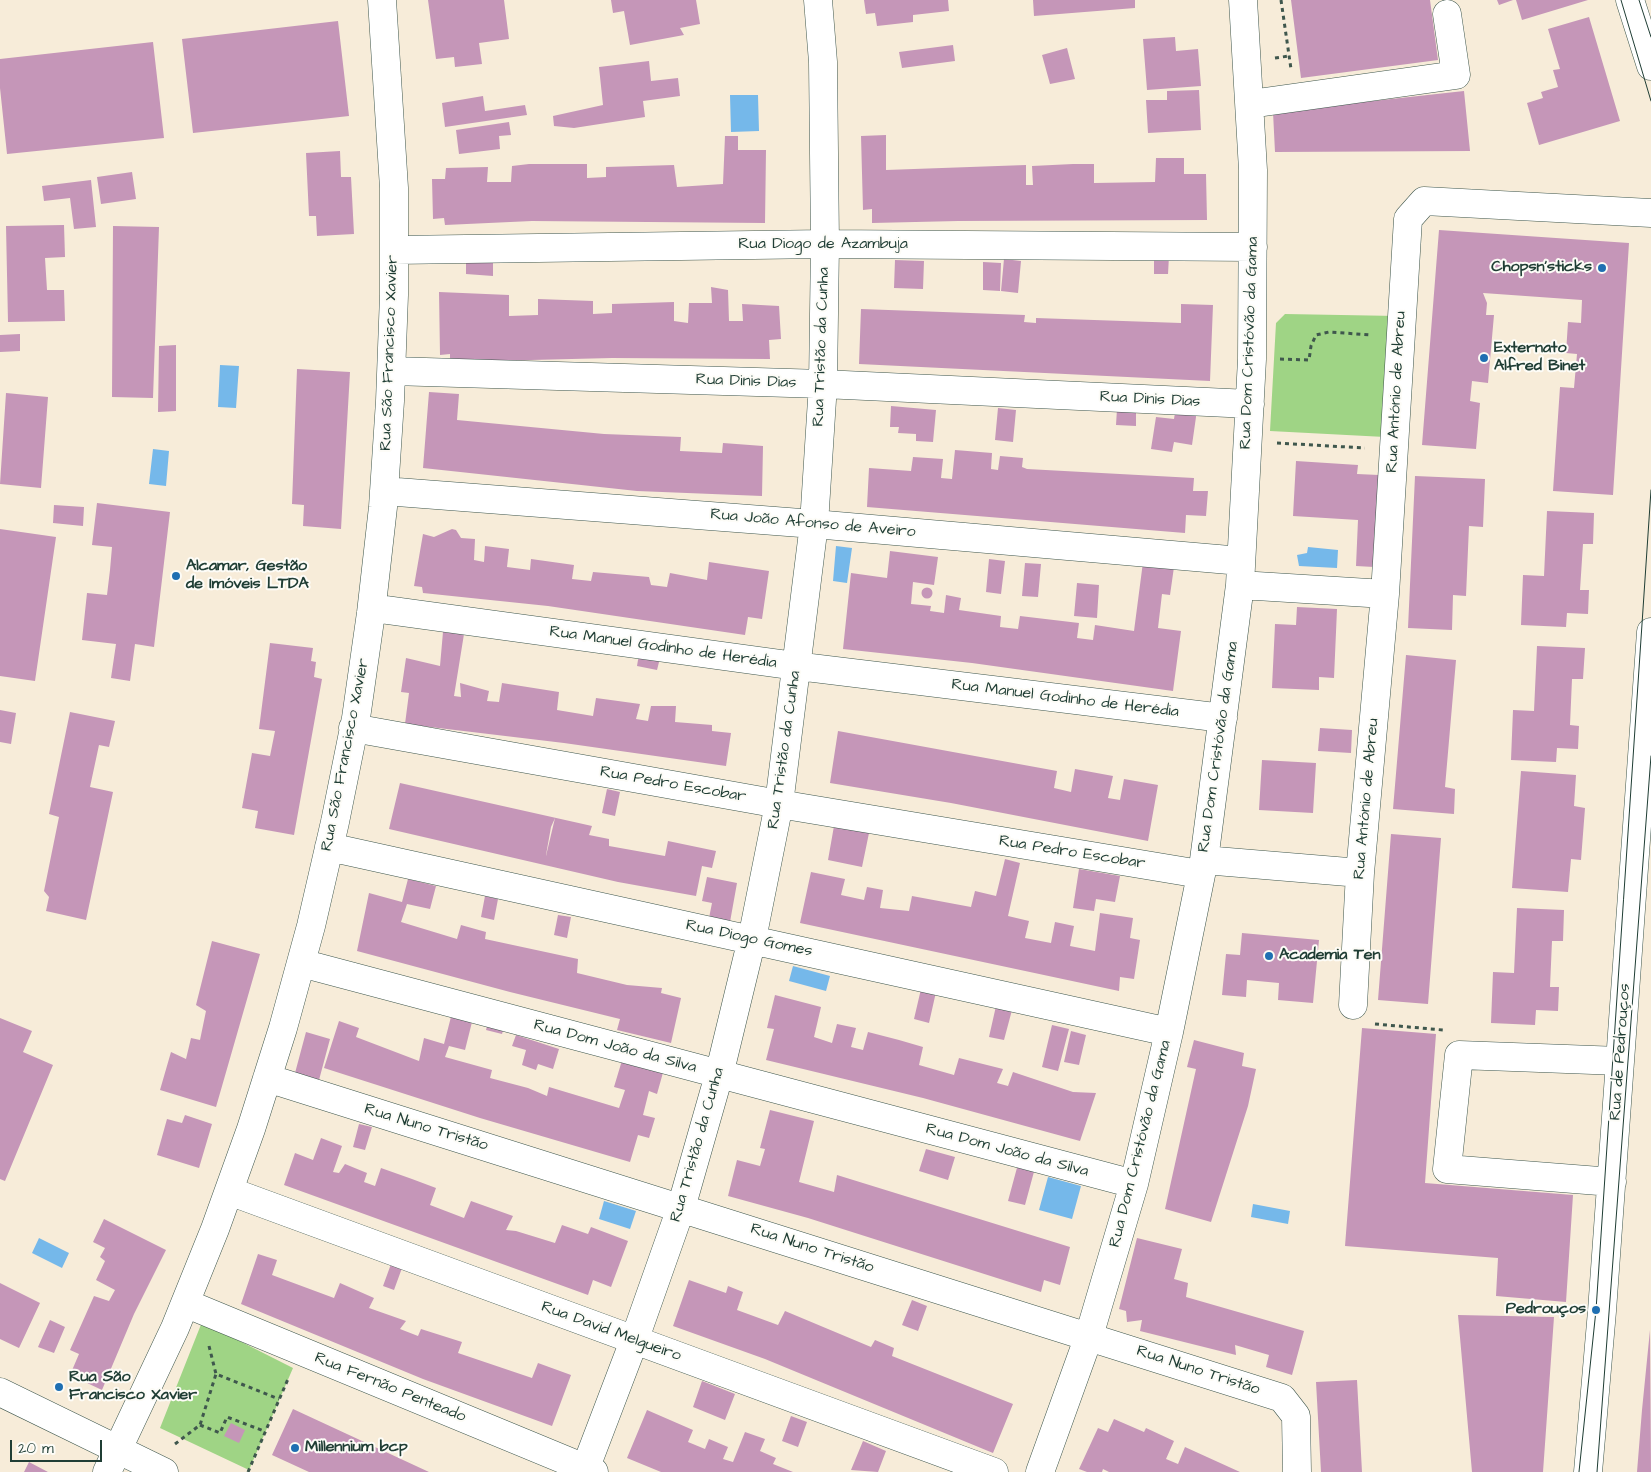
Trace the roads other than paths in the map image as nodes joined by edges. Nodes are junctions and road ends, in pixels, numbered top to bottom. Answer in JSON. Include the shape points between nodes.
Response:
{"nodes":[{"id":1,"x":382,"y":0,"type":"edge"},
{"id":2,"x":818,"y":0,"type":"edge"},
{"id":3,"x":1243,"y":0,"type":"edge"},
{"id":4,"x":1630,"y":0,"type":"edge"},
{"id":5,"x":1446,"y":14,"type":"dead end"},
{"id":6,"x":1651,"y":66,"type":"edge"},
{"id":7,"x":1250,"y":104,"type":"junction"},
{"id":8,"x":1651,"y":213,"type":"edge"},
{"id":9,"x":825,"y":244,"type":"junction"},
{"id":10,"x":1253,"y":247,"type":"junction"},
{"id":11,"x":394,"y":250,"type":"junction"},
{"id":12,"x":392,"y":371,"type":"junction"},
{"id":13,"x":823,"y":384,"type":"junction"},
{"id":14,"x":1250,"y":404,"type":"junction"},
{"id":15,"x":384,"y":490,"type":"junction"},
{"id":16,"x":814,"y":524,"type":"junction"},
{"id":17,"x":1240,"y":573,"type":"junction"},
{"id":18,"x":1385,"y":594,"type":"junction"},
{"id":19,"x":372,"y":608,"type":"junction"},
{"id":20,"x":1651,"y":632,"type":"edge"},
{"id":21,"x":796,"y":666,"type":"junction"},
{"id":22,"x":1223,"y":718,"type":"junction"},
{"id":23,"x":354,"y":728,"type":"junction"},
{"id":24,"x":779,"y":804,"type":"junction"},
{"id":25,"x":329,"y":847,"type":"junction"},
{"id":26,"x":1202,"y":867,"type":"junction"},
{"id":27,"x":1360,"y":873,"type":"junction"},
{"id":28,"x":752,"y":940,"type":"junction"},
{"id":29,"x":301,"y":962,"type":"junction"},
{"id":30,"x":1353,"y":1005,"type":"dead end"},
{"id":31,"x":1169,"y":1032,"type":"junction"},
{"id":32,"x":1620,"y":1061,"type":"junction"},
{"id":33,"x":719,"y":1075,"type":"junction"},
{"id":34,"x":267,"y":1078,"type":"junction"},
{"id":35,"x":1612,"y":1182,"type":"junction"},
{"id":36,"x":1134,"y":1184,"type":"junction"},
{"id":37,"x":229,"y":1191,"type":"junction"},
{"id":38,"x":681,"y":1208,"type":"junction"},
{"id":39,"x":193,"y":1306,"type":"junction"},
{"id":40,"x":1089,"y":1336,"type":"junction"},
{"id":41,"x":634,"y":1341,"type":"junction"},
{"id":42,"x":0,"y":1392,"type":"edge"},
{"id":43,"x":167,"y":1460,"type":"edge"},
{"id":44,"x":112,"y":1461,"type":"edge"},
{"id":45,"x":588,"y":1471,"type":"edge"},
{"id":46,"x":994,"y":1472,"type":"edge"},
{"id":47,"x":1040,"y":1472,"type":"edge"},
{"id":48,"x":1297,"y":1472,"type":"edge"},
{"id":49,"x":1588,"y":1472,"type":"edge"}],
"edges":[{"from":1,"to":11,"type":"street","name":"Rua São Francisco Xavier","via":[[394,188]]},
{"from":2,"to":9,"type":"street","name":"Rua Tristão da Cunha","via":[[823,62]]},
{"from":3,"to":7,"type":"street","name":"Rua Dom Cristóvão da Gama"},
{"from":4,"to":6,"type":"street"},
{"from":5,"to":7,"type":"street","via":[[1456,76]]},
{"from":7,"to":10,"type":"street","name":"Rua Dom Cristóvão da Gama"},
{"from":8,"to":18,"type":"street","name":"Rua António de Abreu","via":[[1424,201],[1408,220]]},
{"from":9,"to":10,"type":"street","name":"Rua Diogo de Azambuja"},
{"from":9,"to":11,"type":"street","name":"Rua Diogo de Azambuja"},
{"from":9,"to":13,"type":"street","name":"Rua Tristão da Cunha"},
{"from":10,"to":14,"type":"street","name":"Rua Dom Cristóvão da Gama"},
{"from":11,"to":12,"type":"street","name":"Rua São Francisco Xavier"},
{"from":12,"to":13,"type":"street","name":"Rua Dinis Dias"},
{"from":12,"to":15,"type":"street","name":"Rua São Francisco Xavier"},
{"from":13,"to":14,"type":"street","name":"Rua Dinis Dias"},
{"from":13,"to":16,"type":"street","name":"Rua Tristão da Cunha"},
{"from":14,"to":17,"type":"street","name":"Rua Dom Cristóvão da Gama"},
{"from":15,"to":16,"type":"street","name":"Rua João Afonso de Aveiro"},
{"from":15,"to":19,"type":"street","name":"Rua São Francisco Xavier"},
{"from":16,"to":17,"type":"street","name":"Rua João Afonso de Aveiro"},
{"from":16,"to":21,"type":"street","name":"Rua Tristão da Cunha"},
{"from":17,"to":18,"type":"street"},
{"from":17,"to":22,"type":"street","name":"Rua Dom Cristóvão da Gama"},
{"from":18,"to":27,"type":"street","name":"Rua António de Abreu"},
{"from":19,"to":21,"type":"street","name":"Rua Manuel Godinho de Herédia"},
{"from":19,"to":23,"type":"street","name":"Rua São Francisco Xavier"},
{"from":20,"to":32,"type":"street","name":"Rua de Pedrouços"},
{"from":21,"to":22,"type":"street","name":"Rua Manuel Godinho de Herédia"},
{"from":21,"to":24,"type":"street","name":"Rua Tristão da Cunha"},
{"from":22,"to":26,"type":"street","name":"Rua Dom Cristóvão da Gama"},
{"from":23,"to":24,"type":"street","name":"Rua Pedro Escobar"},
{"from":23,"to":25,"type":"street","name":"Rua São Francisco Xavier"},
{"from":24,"to":26,"type":"street","name":"Rua Pedro Escobar"},
{"from":24,"to":28,"type":"street","name":"Rua Tristão da Cunha"},
{"from":25,"to":28,"type":"street","name":"Rua Diogo Gomes"},
{"from":25,"to":29,"type":"street","name":"Rua São Francisco Xavier"},
{"from":26,"to":27,"type":"street","name":"Rua Pedro Escobar"},
{"from":26,"to":31,"type":"street","name":"Rua Dom Cristóvão da Gama"},
{"from":27,"to":30,"type":"street","name":"Rua António de Abreu"},
{"from":28,"to":31,"type":"street","name":"Rua Diogo Gomes"},
{"from":28,"to":33,"type":"street","name":"Rua Tristão da Cunha"},
{"from":29,"to":33,"type":"street","name":"Rua Dom João da Silva"},
{"from":29,"to":34,"type":"street","name":"Rua São Francisco Xavier"},
{"from":31,"to":36,"type":"street","name":"Rua Dom Cristóvão da Gama"},
{"from":32,"to":35,"type":"street","name":"Rua de Pedrouços"},
{"from":32,"to":35,"type":"street","via":[[1459,1055],[1447,1170]]},
{"from":33,"to":36,"type":"street","name":"Rua Dom João da Silva"},
{"from":33,"to":38,"type":"street","name":"Rua Tristão da Cunha"},
{"from":34,"to":37,"type":"street","name":"Rua São Francisco Xavier"},
{"from":34,"to":38,"type":"street","name":"Rua Nuno Tristão"},
{"from":35,"to":49,"type":"street","name":"Rua de Pedrouços"},
{"from":36,"to":40,"type":"street","name":"Rua Dom Cristóvão da Gama"},
{"from":37,"to":39,"type":"street","name":"Rua São Francisco Xavier"},
{"from":37,"to":41,"type":"street","name":"Rua David Melgueiro"},
{"from":38,"to":40,"type":"street","name":"Rua Nuno Tristão"},
{"from":38,"to":41,"type":"street","name":"Rua Tristão da Cunha"},
{"from":39,"to":44,"type":"street","name":"Rua São Francisco Xavier"},
{"from":39,"to":45,"type":"street","name":"Rua Fernão Penteado"},
{"from":40,"to":47,"type":"street","name":"Rua Dom Cristóvão da Gama"},
{"from":40,"to":48,"type":"street","name":"Rua Nuno Tristão","via":[[1282,1398],[1296,1416]]},
{"from":41,"to":45,"type":"street","name":"Rua Tristão da Cunha"},
{"from":41,"to":46,"type":"street","name":"Rua David Melgueiro"},
{"from":42,"to":44,"type":"street"},
{"from":43,"to":44,"type":"street"}]}
